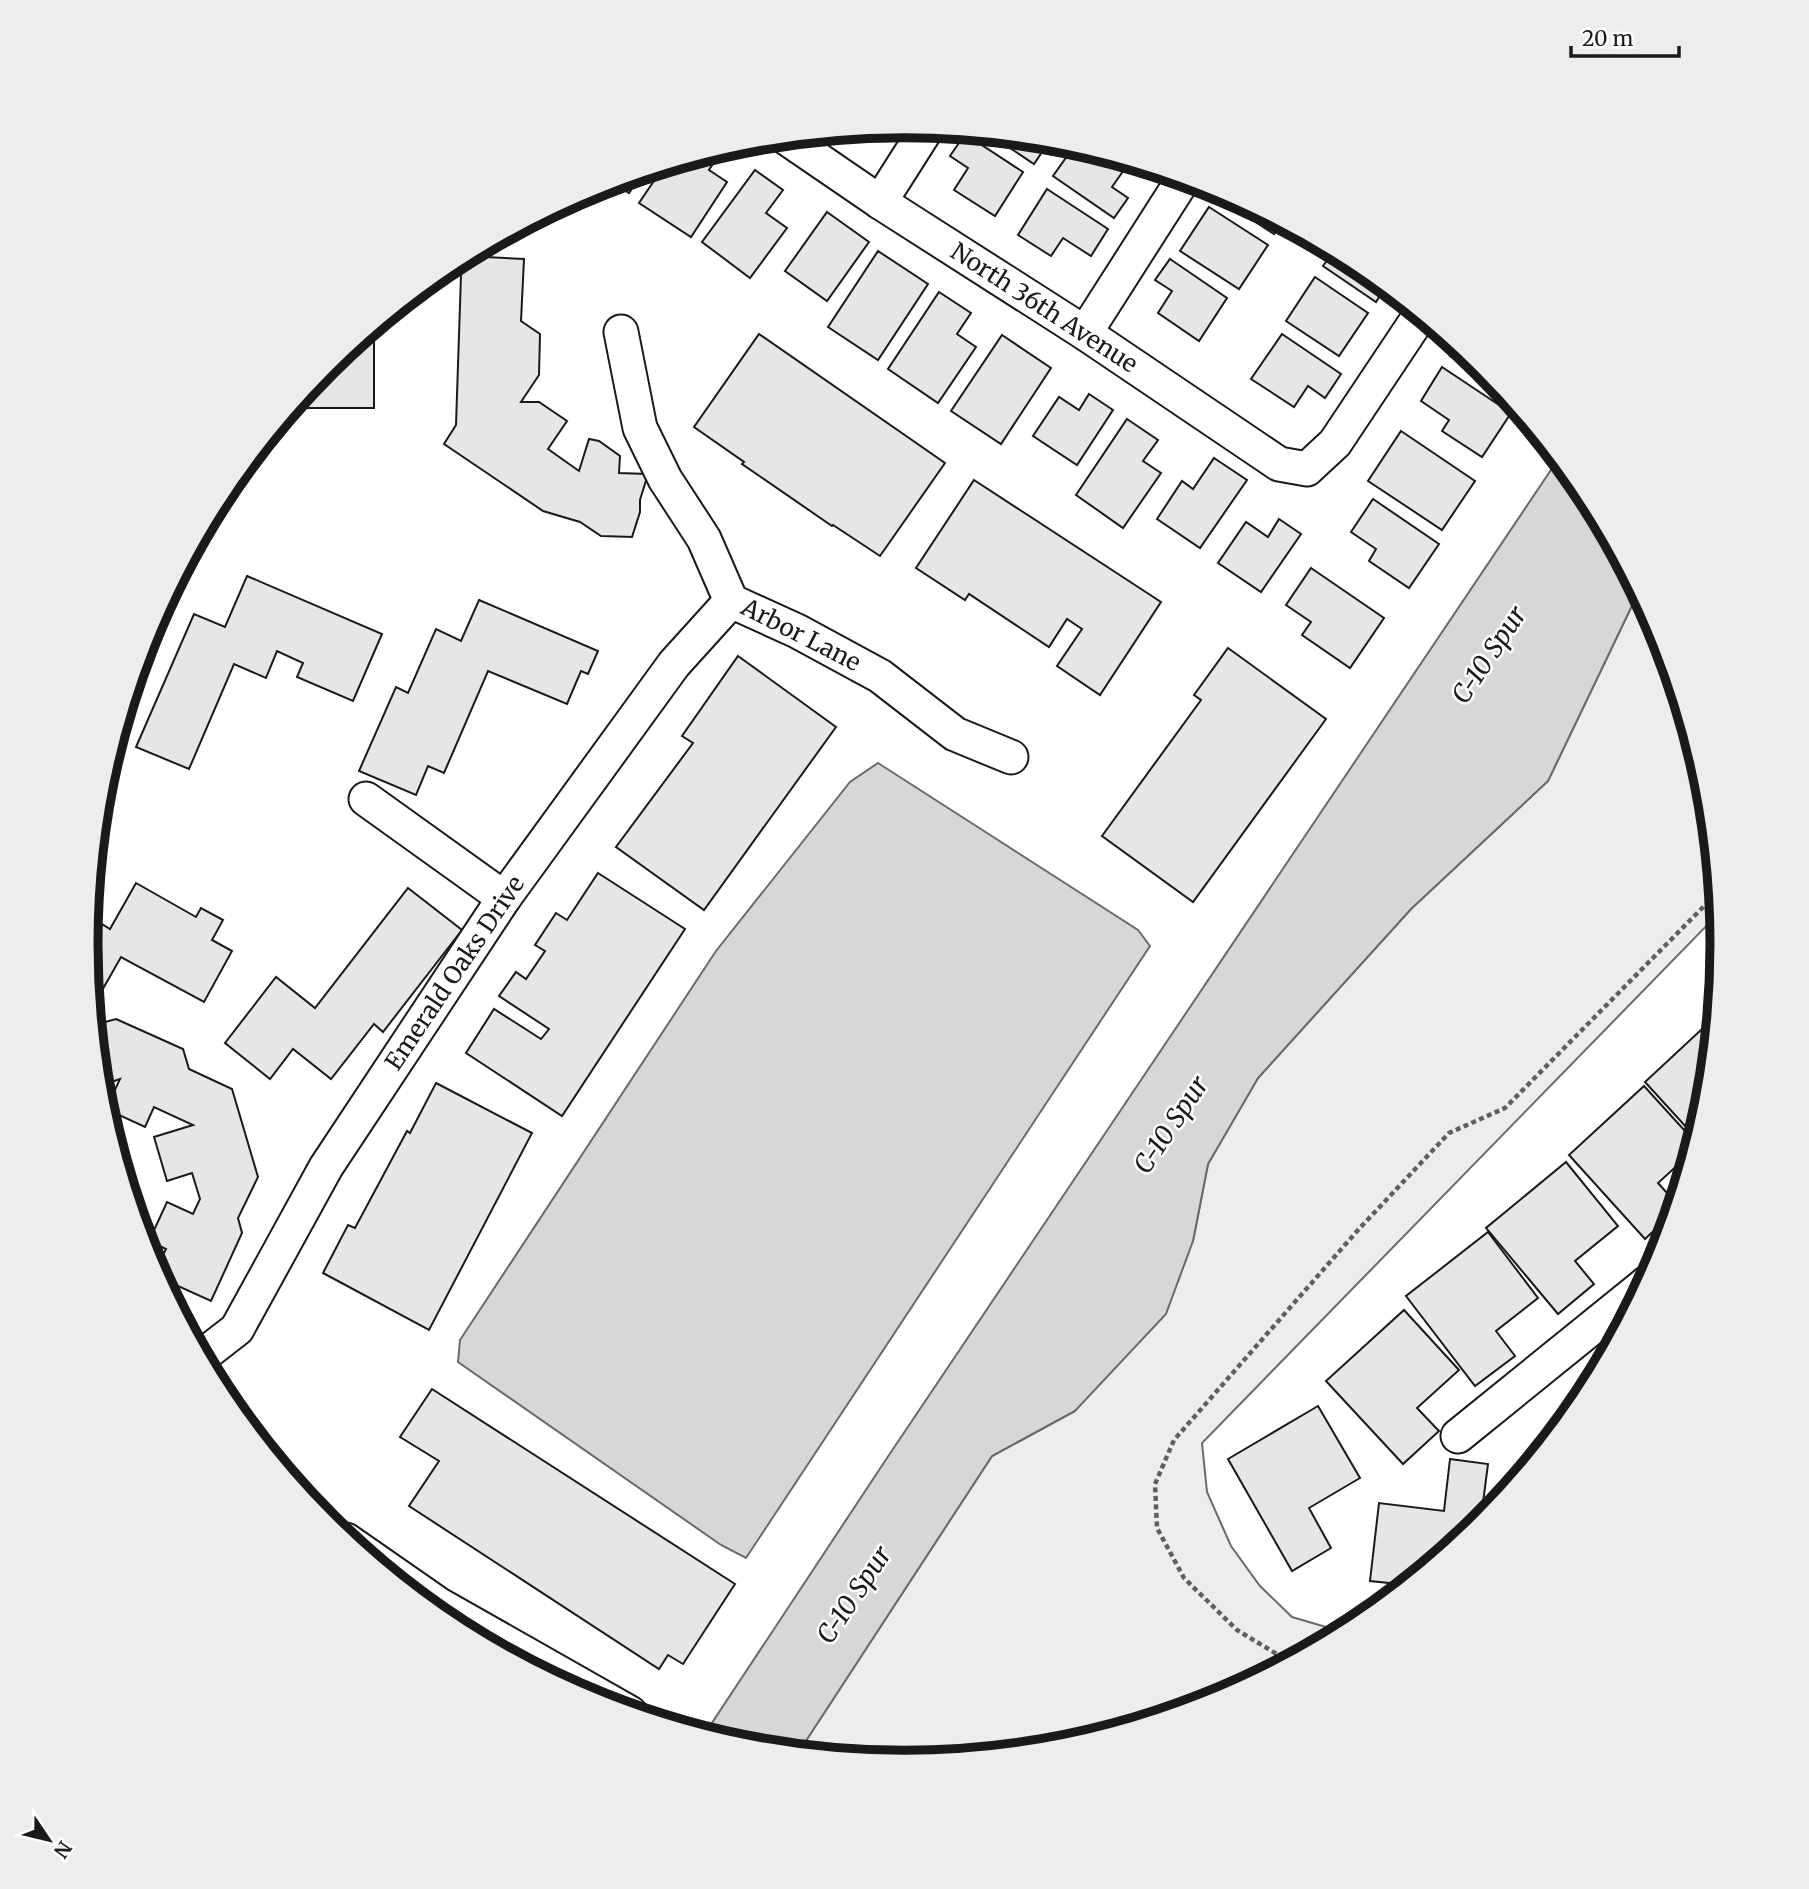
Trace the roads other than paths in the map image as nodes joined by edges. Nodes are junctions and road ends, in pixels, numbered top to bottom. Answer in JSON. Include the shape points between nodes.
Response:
{"nodes":[{"id":1,"x":920,"y":139,"type":"edge"},
{"id":2,"x":796,"y":145,"type":"edge"},
{"id":3,"x":1179,"y":186,"type":"edge"},
{"id":4,"x":880,"y":202,"type":"junction"},
{"id":5,"x":1416,"y":322,"type":"edge"},
{"id":6,"x":621,"y":332,"type":"dead end"},
{"id":7,"x":1084,"y":333,"type":"junction"},
{"id":8,"x":731,"y":601,"type":"junction"},
{"id":9,"x":1011,"y":757,"type":"dead end"},
{"id":10,"x":366,"y":799,"type":"dead end"},
{"id":11,"x":504,"y":898,"type":"junction"},
{"id":12,"x":1630,"y":1297,"type":"edge"},
{"id":13,"x":208,"y":1351,"type":"edge"},
{"id":14,"x":1458,"y":1436,"type":"dead end"}],
"edges":[{"from":1,"to":4,"type":"street"},
{"from":2,"to":4,"type":"street","name":"North 36th Avenue"},
{"from":3,"to":7,"type":"street"},
{"from":4,"to":7,"type":"street","name":"North 36th Avenue"},
{"from":5,"to":7,"type":"street","name":"North 36th Avenue","via":[[1335,443],[1307,469],[1279,464]]},
{"from":6,"to":8,"type":"street","name":"Arbor Lane","via":[[640,428],[665,479],[704,539]]},
{"from":8,"to":9,"type":"street","name":"Arbor Lane","via":[[880,676],[956,734]]},
{"from":8,"to":11,"type":"street","name":"Emerald Oaks Drive","via":[[674,664]]},
{"from":10,"to":11,"type":"street"},
{"from":11,"to":13,"type":"street","name":"Emerald Oaks Drive","via":[[326,1167],[237,1329]]},
{"from":12,"to":14,"type":"street"}]}
